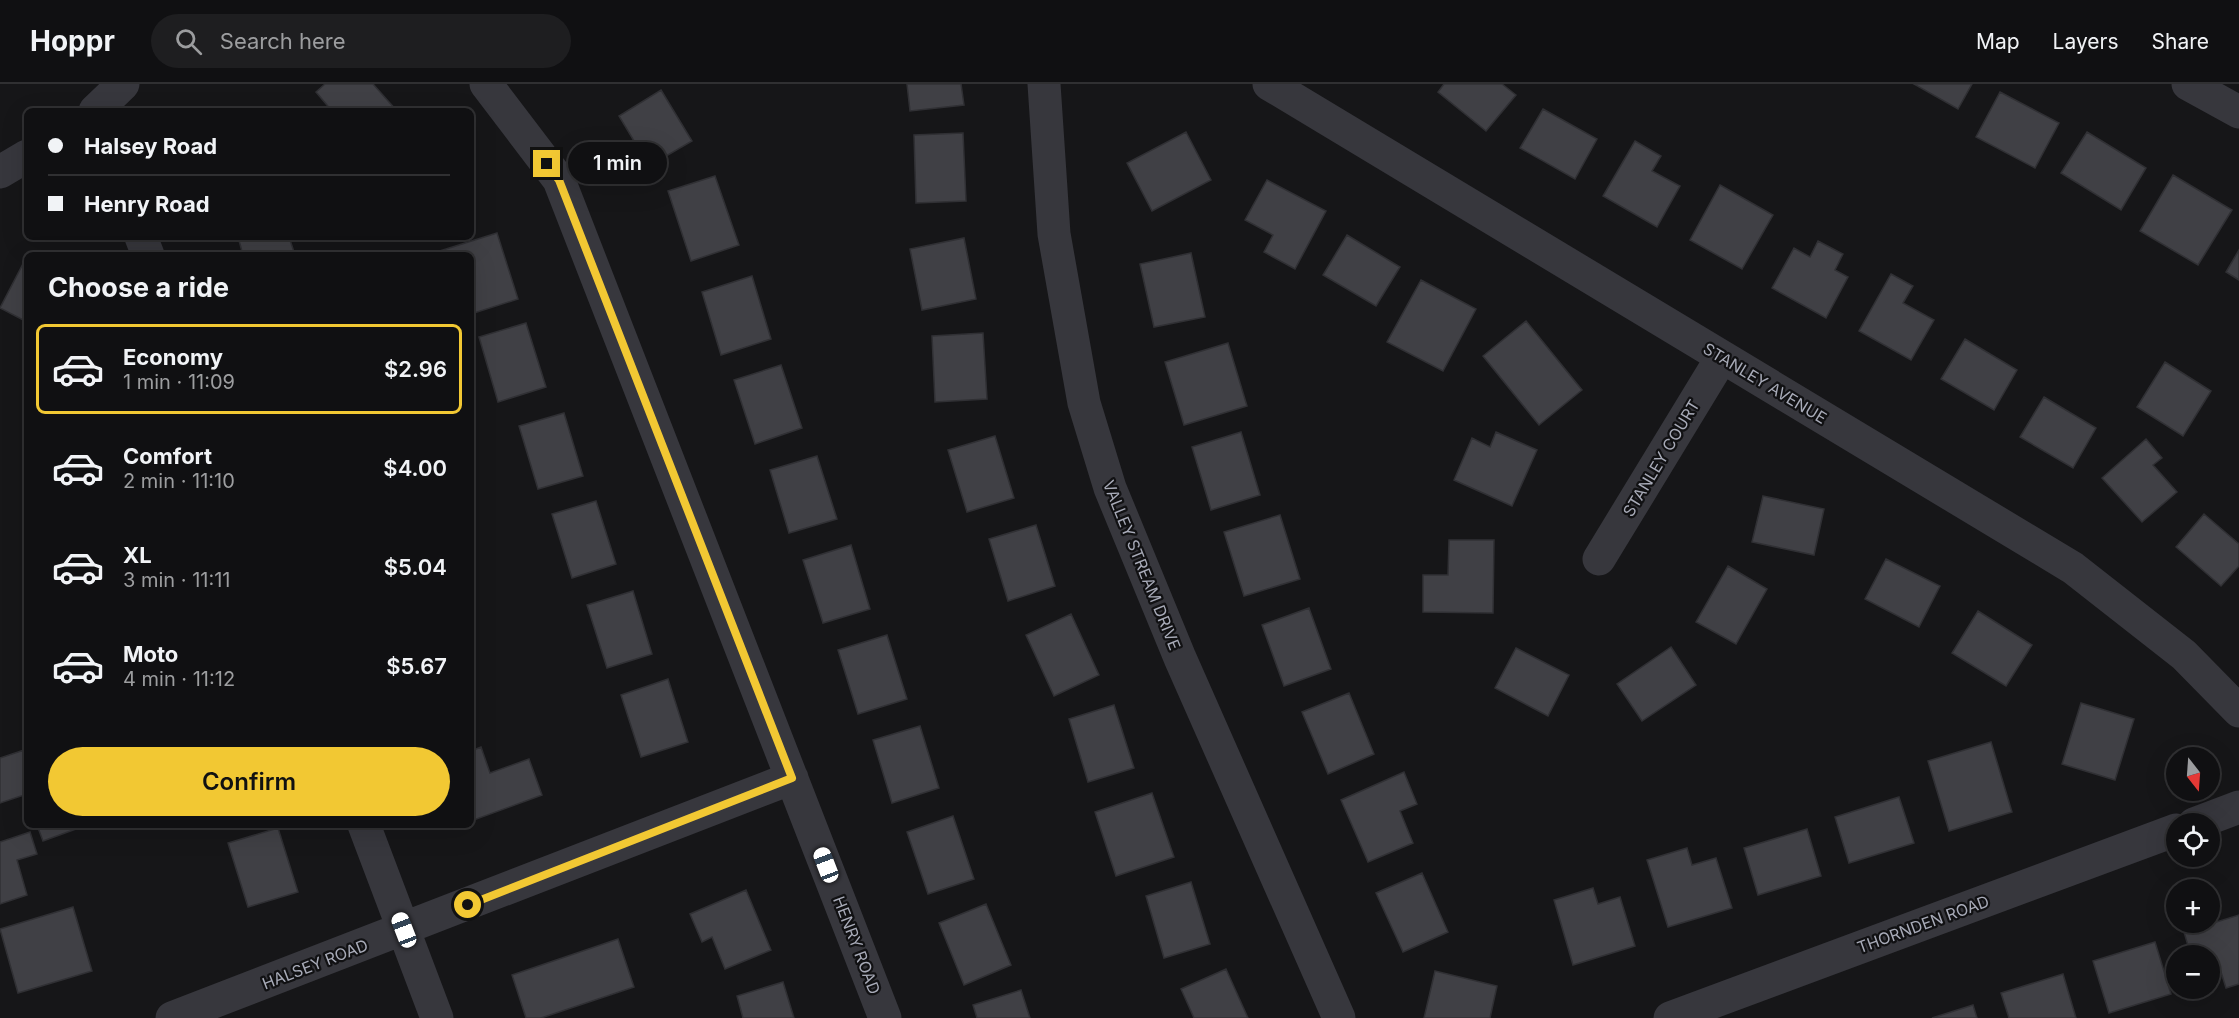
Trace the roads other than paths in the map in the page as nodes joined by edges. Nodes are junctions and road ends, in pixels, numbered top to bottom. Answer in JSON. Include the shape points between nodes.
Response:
{"nodes":[{"id":1,"x":123,"y":84,"type":"edge"},
{"id":2,"x":486,"y":84,"type":"edge"},
{"id":3,"x":1044,"y":84,"type":"edge"},
{"id":4,"x":1269,"y":84,"type":"edge"},
{"id":5,"x":2188,"y":84,"type":"edge"},
{"id":6,"x":98,"y":108,"type":"edge"},
{"id":7,"x":2239,"y":112,"type":"edge"},
{"id":8,"x":24,"y":158,"type":"edge"},
{"id":9,"x":0,"y":172,"type":"edge"},
{"id":10,"x":1722,"y":357,"type":"junction"},
{"id":11,"x":1599,"y":560,"type":"dead end"},
{"id":12,"x":2239,"y":711,"type":"edge"},
{"id":13,"x":792,"y":778,"type":"junction"},
{"id":14,"x":2239,"y":807,"type":"edge"},
{"id":15,"x":2220,"y":814,"type":"edge"},
{"id":16,"x":365,"y":828,"type":"edge"},
{"id":17,"x":2166,"y":834,"type":"edge"},
{"id":18,"x":404,"y":930,"type":"junction"},
{"id":19,"x":172,"y":1018,"type":"edge"},
{"id":20,"x":437,"y":1018,"type":"edge"},
{"id":21,"x":885,"y":1018,"type":"edge"},
{"id":22,"x":1339,"y":1018,"type":"edge"},
{"id":23,"x":1670,"y":1018,"type":"edge"}],
"edges":[{"from":1,"to":6,"type":"street"},
{"from":2,"to":13,"type":"street","name":"HENRY ROAD","via":[[559,180]]},
{"from":3,"to":22,"type":"street","name":"VALLEY STREAM DRIVE","via":[[1054,234],[1084,403],[1110,488],[1180,658]]},
{"from":4,"to":10,"type":"street","name":"STANLEY AVENUE"},
{"from":5,"to":7,"type":"street"},
{"from":8,"to":9,"type":"street"},
{"from":10,"to":11,"type":"street","name":"STANLEY COURT"},
{"from":10,"to":12,"type":"street","name":"STANLEY AVENUE","via":[[2073,568],[2184,655]]},
{"from":13,"to":18,"type":"street","name":"HALSEY ROAD"},
{"from":13,"to":21,"type":"street","name":"HENRY ROAD"},
{"from":14,"to":15,"type":"street"},
{"from":16,"to":18,"type":"street"},
{"from":17,"to":23,"type":"street","name":"THORNDEN ROAD"},
{"from":18,"to":19,"type":"street","name":"HALSEY ROAD"},
{"from":18,"to":20,"type":"street"}]}
